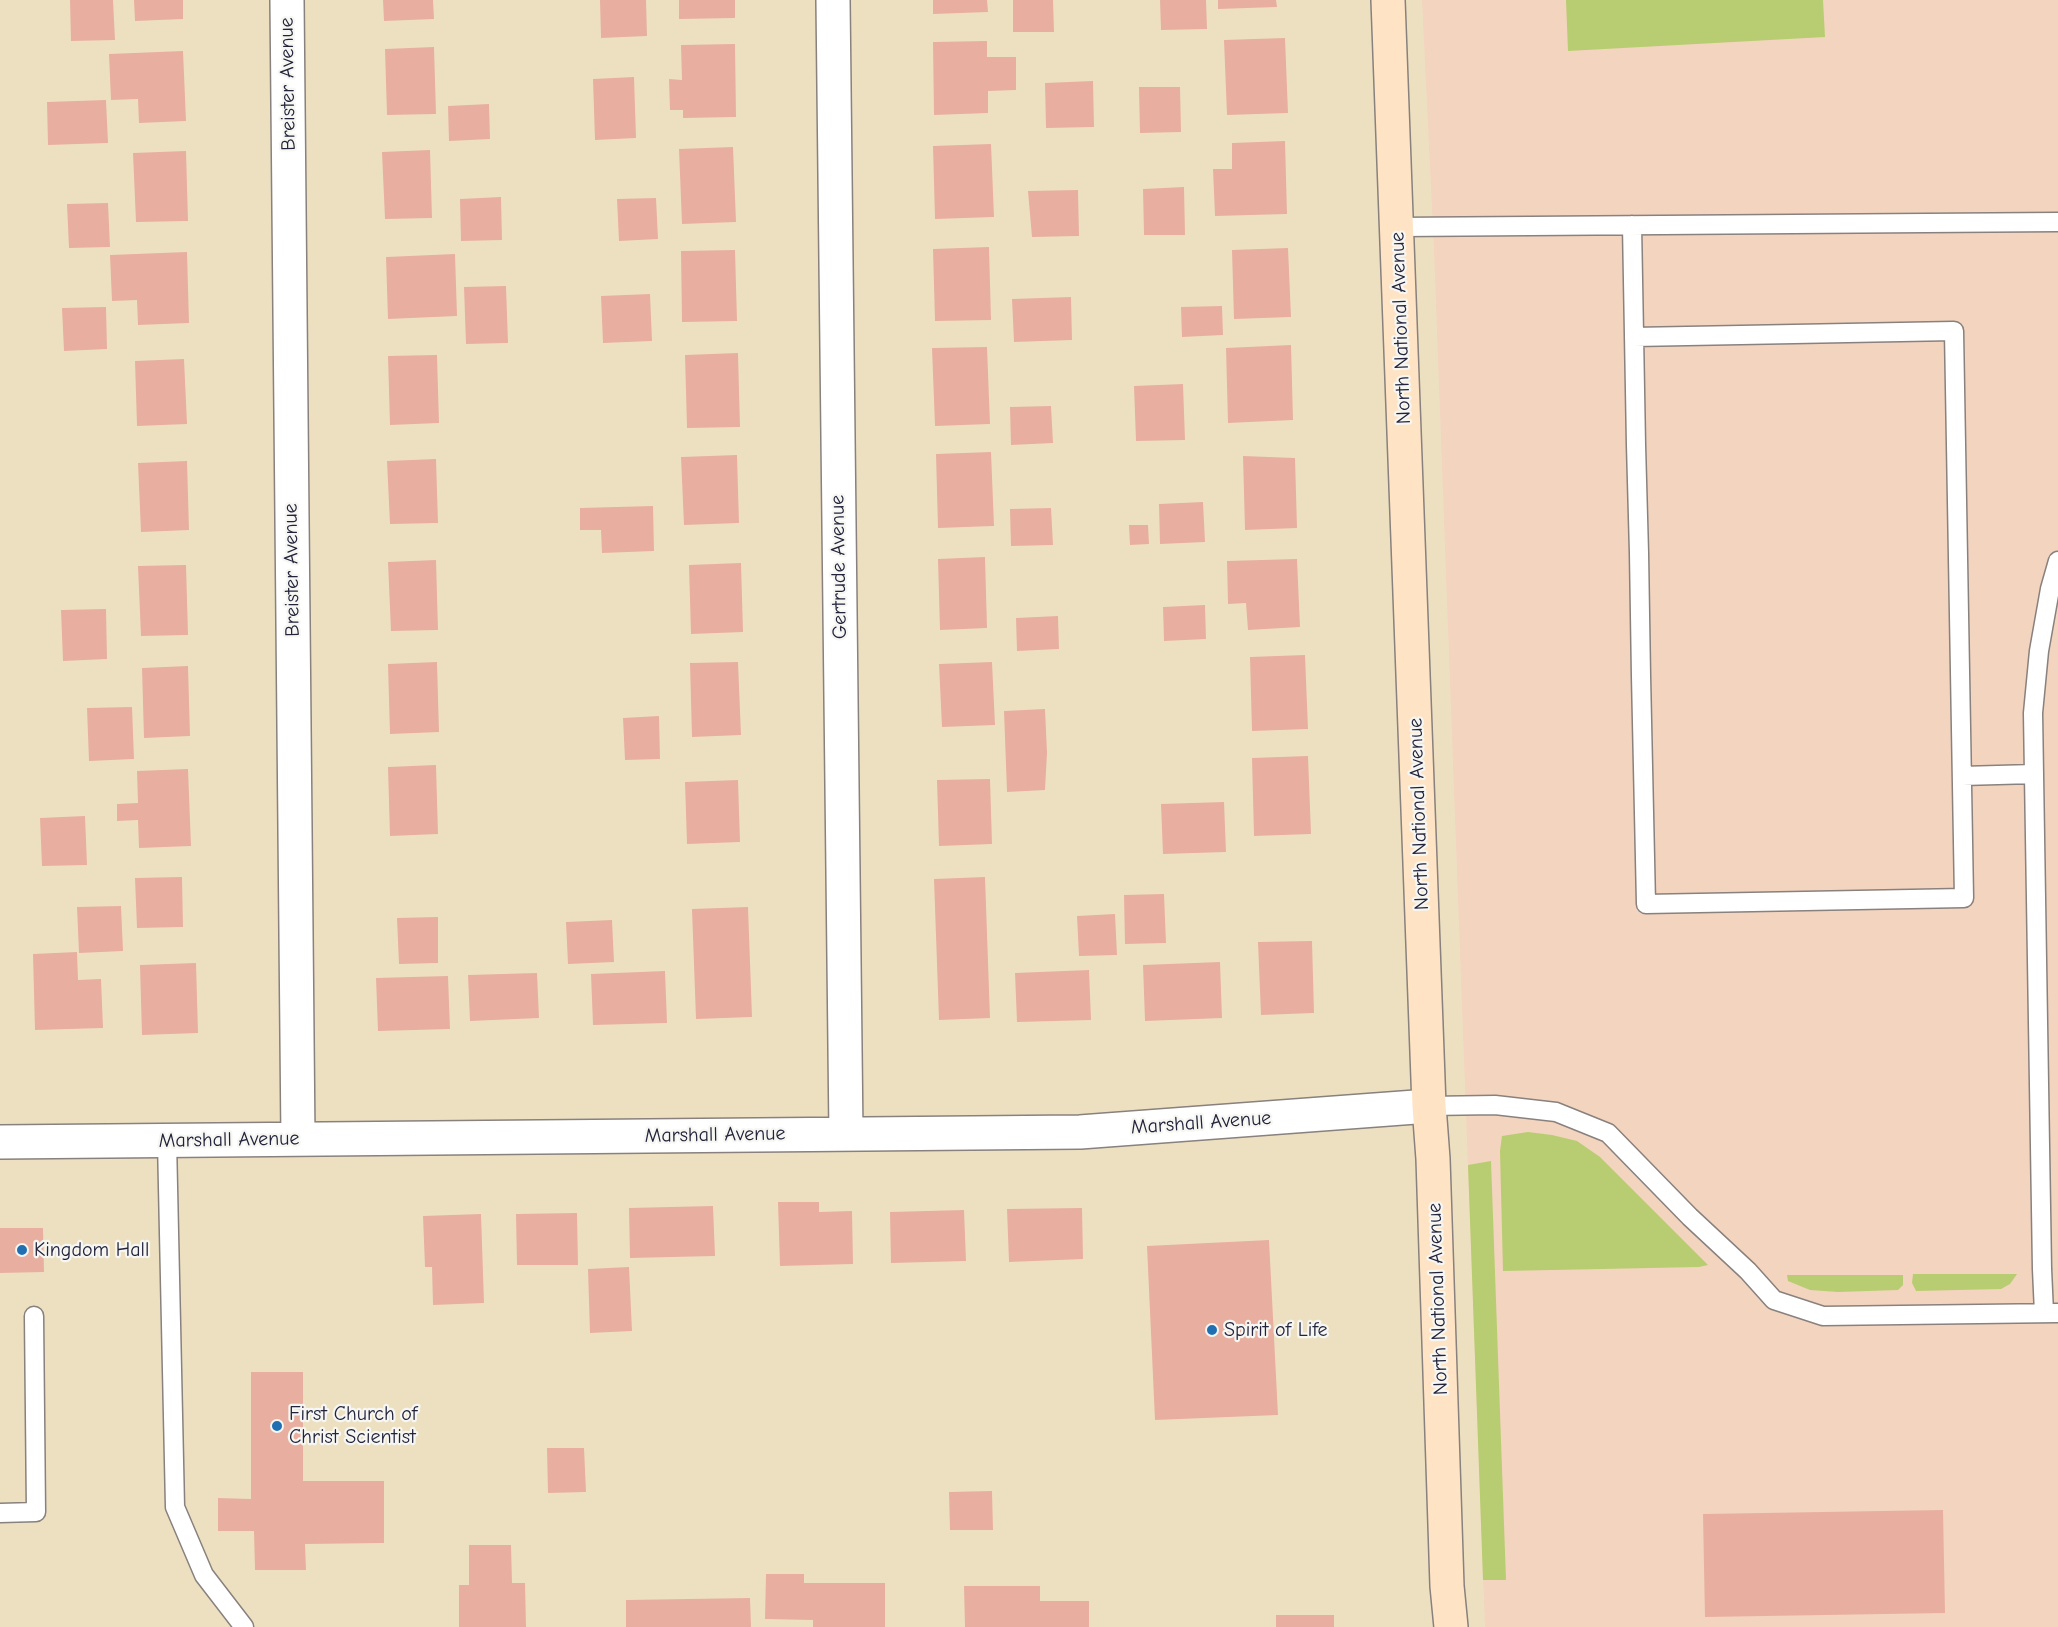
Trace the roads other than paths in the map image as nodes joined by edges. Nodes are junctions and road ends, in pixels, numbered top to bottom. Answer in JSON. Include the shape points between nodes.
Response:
{"nodes":[{"id":1,"x":287,"y":0,"type":"edge"},
{"id":2,"x":833,"y":0,"type":"edge"},
{"id":3,"x":1388,"y":0,"type":"edge"},
{"id":4,"x":2058,"y":222,"type":"edge"},
{"id":5,"x":1632,"y":225,"type":"junction"},
{"id":6,"x":1398,"y":227,"type":"junction"},
{"id":7,"x":1634,"y":337,"type":"junction"},
{"id":8,"x":2058,"y":561,"type":"edge"},
{"id":9,"x":2034,"y":774,"type":"junction"},
{"id":10,"x":1962,"y":776,"type":"junction"},
{"id":11,"x":1429,"y":1106,"type":"junction"},
{"id":12,"x":846,"y":1134,"type":"junction"},
{"id":13,"x":298,"y":1139,"type":"junction"},
{"id":14,"x":167,"y":1141,"type":"junction"},
{"id":15,"x":0,"y":1142,"type":"edge"},
{"id":16,"x":2051,"y":1313,"type":"edge"},
{"id":17,"x":34,"y":1316,"type":"dead end"},
{"id":18,"x":0,"y":1513,"type":"edge"},
{"id":19,"x":244,"y":1627,"type":"edge"},
{"id":20,"x":1452,"y":1627,"type":"edge"}],
"edges":[{"from":1,"to":13,"type":"street","name":"Breister Avenue"},
{"from":2,"to":12,"type":"street","name":"Gertrude Avenue"},
{"from":3,"to":6,"type":"street","name":"North National Avenue"},
{"from":4,"to":5,"type":"lane"},
{"from":5,"to":6,"type":"lane"},
{"from":5,"to":7,"type":"lane"},
{"from":6,"to":11,"type":"street","name":"North National Avenue"},
{"from":7,"to":10,"type":"lane","via":[[1953,331]]},
{"from":7,"to":10,"type":"lane","via":[[1646,904],[1964,898]]},
{"from":8,"to":9,"type":"lane","via":[[2039,651],[2033,713]]},
{"from":9,"to":10,"type":"lane"},
{"from":9,"to":16,"type":"lane","via":[[2042,1269]]},
{"from":11,"to":12,"type":"street","name":"Marshall Avenue","via":[[1080,1132]]},
{"from":11,"to":16,"type":"lane","via":[[1495,1105],[1556,1112],[1608,1134],[1774,1300],[1823,1316]]},
{"from":11,"to":20,"type":"street","name":"North National Avenue","via":[[1447,1586]]},
{"from":12,"to":13,"type":"street","name":"Marshall Avenue"},
{"from":13,"to":14,"type":"street","name":"Marshall Avenue"},
{"from":14,"to":15,"type":"street","name":"Marshall Avenue"},
{"from":14,"to":19,"type":"lane","via":[[175,1508],[204,1575]]},
{"from":17,"to":18,"type":"lane","via":[[36,1512]]}]}
